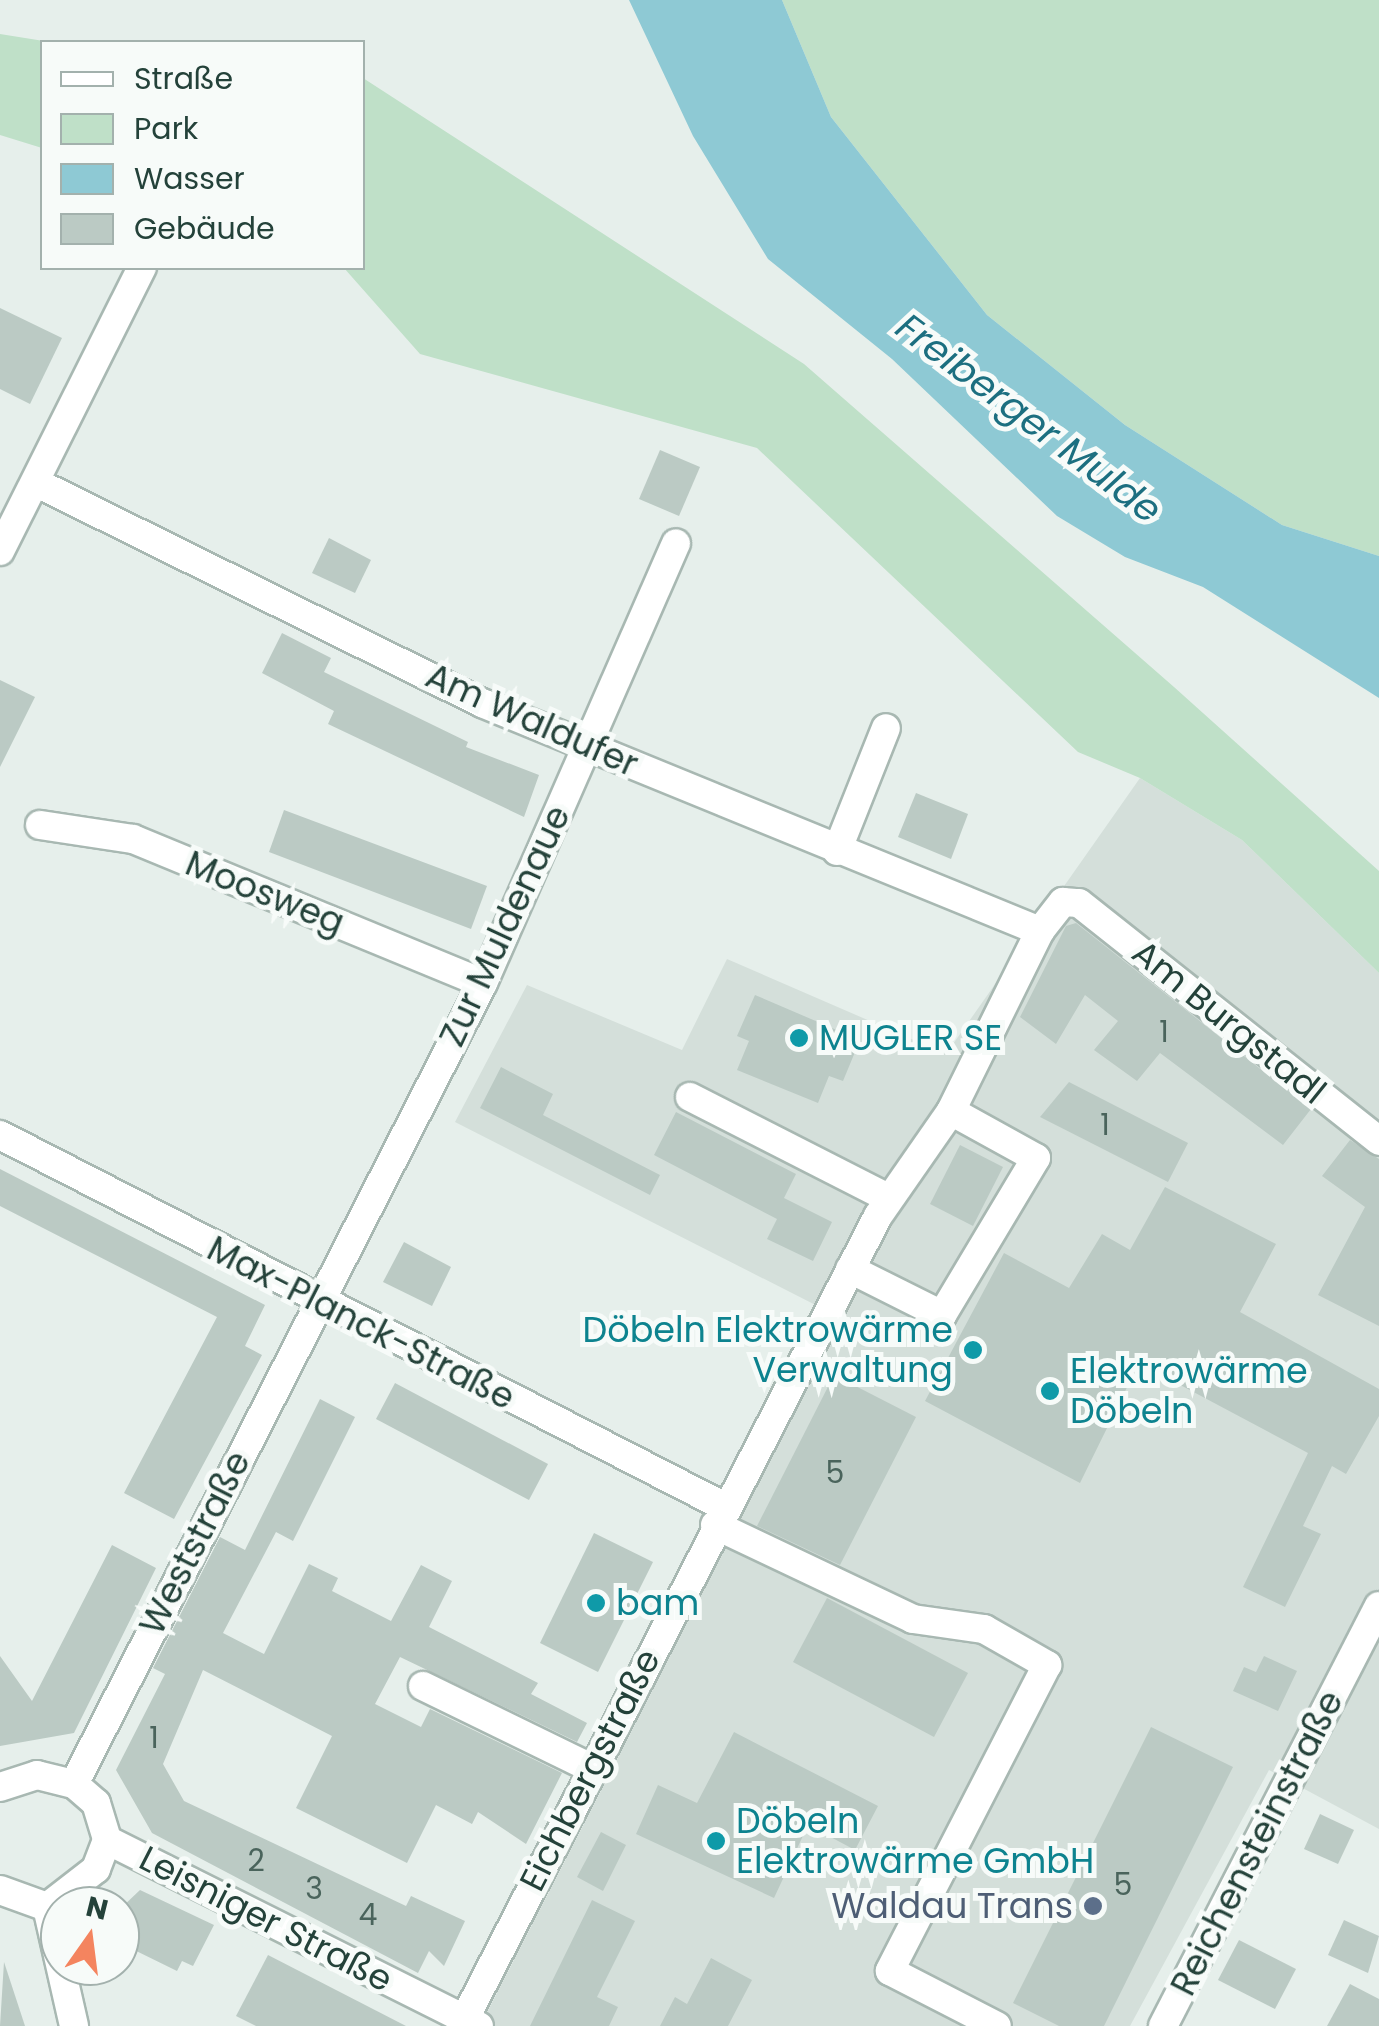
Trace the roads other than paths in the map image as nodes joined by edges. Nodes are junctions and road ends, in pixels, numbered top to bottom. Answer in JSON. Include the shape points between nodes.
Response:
{"nodes":[{"id":1,"x":141,"y":270,"type":"edge"},
{"id":2,"x":35,"y":482,"type":"junction"},
{"id":3,"x":676,"y":543,"type":"dead end"},
{"id":4,"x":0,"y":551,"type":"edge"},
{"id":5,"x":886,"y":728,"type":"dead end"},
{"id":6,"x":587,"y":746,"type":"junction"},
{"id":7,"x":40,"y":825,"type":"dead end"},
{"id":8,"x":837,"y":850,"type":"junction"},
{"id":9,"x":1079,"y":902,"type":"joint"},
{"id":10,"x":1040,"y":932,"type":"junction"},
{"id":11,"x":483,"y":983,"type":"junction"},
{"id":12,"x":690,"y":1097,"type":"dead end"},
{"id":13,"x":951,"y":1111,"type":"junction"},
{"id":14,"x":0,"y":1135,"type":"edge"},
{"id":15,"x":1379,"y":1141,"type":"edge"},
{"id":16,"x":888,"y":1198,"type":"junction"},
{"id":17,"x":850,"y":1270,"type":"junction"},
{"id":18,"x":315,"y":1301,"type":"junction"},
{"id":19,"x":720,"y":1516,"type":"junction"},
{"id":20,"x":1379,"y":1606,"type":"edge"},
{"id":21,"x":423,"y":1686,"type":"dead end"},
{"id":22,"x":591,"y":1768,"type":"junction"},
{"id":23,"x":74,"y":1784,"type":"junction"},
{"id":24,"x":0,"y":1788,"type":"edge"},
{"id":25,"x":106,"y":1840,"type":"junction"},
{"id":26,"x":74,"y":1886,"type":"edge"},
{"id":27,"x":0,"y":1890,"type":"edge"},
{"id":28,"x":40,"y":1904,"type":"edge"},
{"id":29,"x":65,"y":1986,"type":"edge"},
{"id":30,"x":468,"y":2024,"type":"edge"},
{"id":31,"x":74,"y":2026,"type":"edge"},
{"id":32,"x":997,"y":2026,"type":"edge"},
{"id":33,"x":1163,"y":2026,"type":"edge"}],
"edges":[{"from":1,"to":2,"type":"street"},
{"from":2,"to":4,"type":"street"},
{"from":2,"to":6,"type":"street","name":"Am Waldufer","via":[[482,703]]},
{"from":3,"to":6,"type":"street","name":"Zur Muldenaue"},
{"from":5,"to":8,"type":"street"},
{"from":6,"to":8,"type":"street","name":"Am Waldufer"},
{"from":6,"to":11,"type":"street","name":"Zur Muldenaue"},
{"from":7,"to":11,"type":"street","name":"Moosweg","via":[[132,838]]},
{"from":8,"to":10,"type":"street","name":"Am Waldufer"},
{"from":9,"to":10,"type":"street","name":"Eichbergstraße","via":[[1063,902]]},
{"from":9,"to":15,"type":"street","name":"Am Burgstadl"},
{"from":10,"to":13,"type":"street","name":"Eichbergstraße"},
{"from":11,"to":18,"type":"street","name":"Zur Muldenaue"},
{"from":12,"to":16,"type":"street"},
{"from":13,"to":16,"type":"street","name":"Eichbergstraße"},
{"from":13,"to":17,"type":"street","via":[[1036,1158],[942,1315]]},
{"from":14,"to":18,"type":"street","name":"Max-Planck-Straße"},
{"from":16,"to":17,"type":"street","name":"Eichbergstraße"},
{"from":17,"to":19,"type":"street","name":"Eichbergstraße"},
{"from":18,"to":19,"type":"street","name":"Max-Planck-Straße"},
{"from":18,"to":23,"type":"street","name":"Weststraße"},
{"from":19,"to":22,"type":"street","name":"Eichbergstraße"},
{"from":19,"to":32,"type":"street","name":"Max-Planck-Straße","via":[[914,1619],[984,1629],[1047,1665],[890,1972]]},
{"from":20,"to":33,"type":"street","name":"Reichensteinstraße"},
{"from":21,"to":22,"type":"street"},
{"from":22,"to":30,"type":"street","name":"Eichbergstraße"},
{"from":23,"to":24,"type":"street","via":[[37,1775]]},
{"from":23,"to":25,"type":"street","via":[[96,1804]]},
{"from":25,"to":26,"type":"street","via":[[96,1869]]},
{"from":25,"to":30,"type":"street","name":"Leisniger Straße"},
{"from":27,"to":28,"type":"street"},
{"from":29,"to":31,"type":"street"}]}
